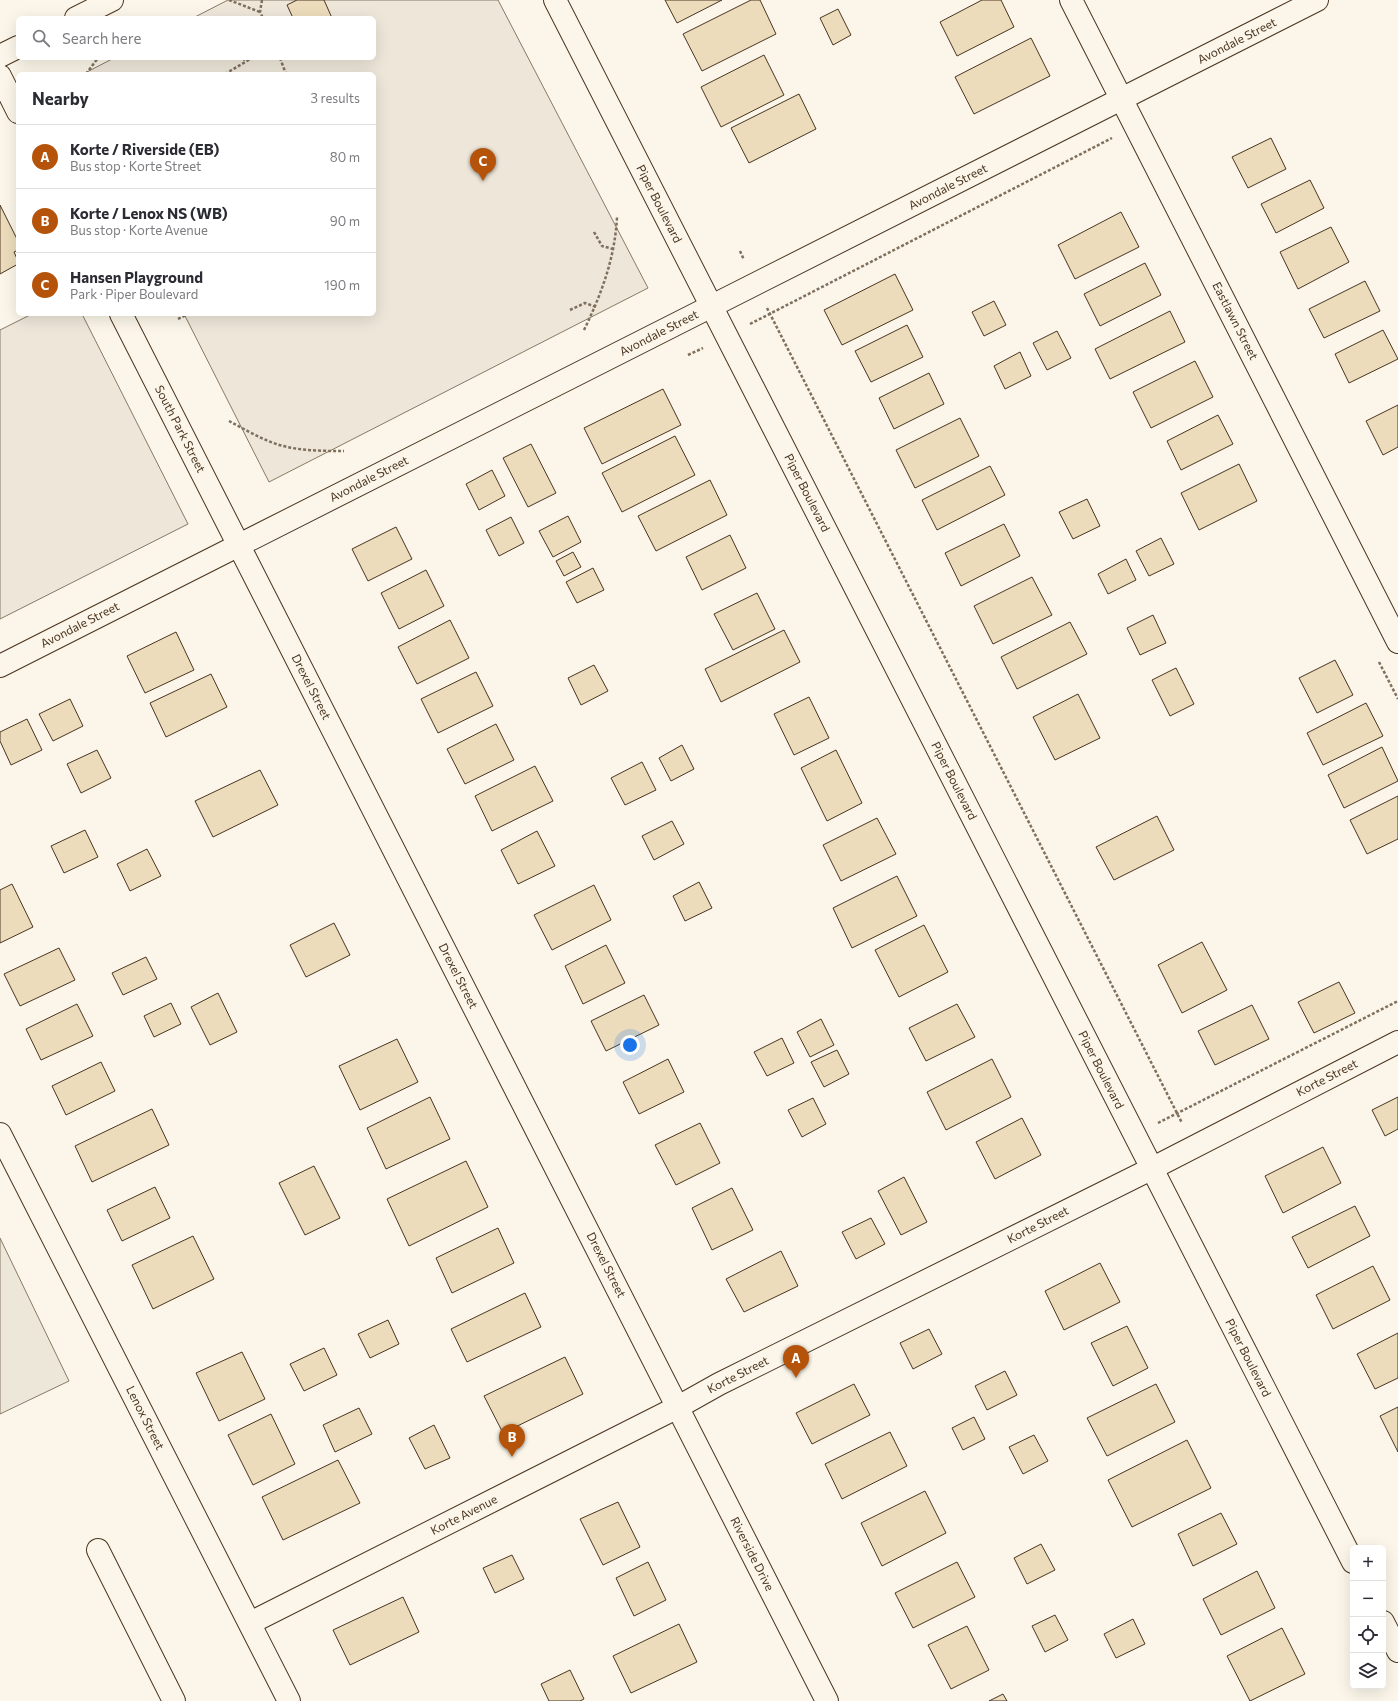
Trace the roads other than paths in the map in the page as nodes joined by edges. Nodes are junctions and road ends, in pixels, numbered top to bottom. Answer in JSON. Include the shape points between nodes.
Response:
{"nodes":[{"id":1,"x":112,"y":0,"type":"edge"},
{"id":2,"x":555,"y":0,"type":"edge"},
{"id":3,"x":1071,"y":0,"type":"edge"},
{"id":4,"x":1317,"y":0,"type":"edge"},
{"id":5,"x":80,"y":16,"type":"edge"},
{"id":6,"x":16,"y":48,"type":"edge"},
{"id":7,"x":0,"y":56,"type":"edge"},
{"id":8,"x":0,"y":76,"type":"edge"},
{"id":9,"x":1122,"y":99,"type":"junction"},
{"id":10,"x":16,"y":108,"type":"edge"},
{"id":11,"x":712,"y":306,"type":"junction"},
{"id":12,"x":122,"y":316,"type":"edge"},
{"id":13,"x":239,"y":545,"type":"junction"},
{"id":14,"x":1398,"y":642,"type":"edge"},
{"id":15,"x":0,"y":666,"type":"edge"},
{"id":16,"x":1398,"y":1042,"type":"edge"},
{"id":17,"x":0,"y":1134,"type":"edge"},
{"id":18,"x":1151,"y":1169,"type":"junction"},
{"id":19,"x":678,"y":1407,"type":"junction"},
{"id":20,"x":98,"y":1550,"type":"dead end"},
{"id":21,"x":1350,"y":1556,"type":"edge"},
{"id":22,"x":250,"y":1623,"type":"junction"},
{"id":23,"x":1386,"y":1628,"type":"edge"},
{"id":24,"x":1398,"y":1651,"type":"edge"},
{"id":25,"x":174,"y":1701,"type":"edge"},
{"id":26,"x":289,"y":1701,"type":"edge"},
{"id":27,"x":827,"y":1701,"type":"edge"}],
"edges":[{"from":1,"to":5,"type":"street"},
{"from":2,"to":11,"type":"street","name":"Piper Boulevard"},
{"from":3,"to":9,"type":"street","name":"Eastlawn Street"},
{"from":4,"to":9,"type":"street","name":"Avondale Street"},
{"from":6,"to":7,"type":"street"},
{"from":8,"to":10,"type":"street"},
{"from":9,"to":11,"type":"street","name":"Avondale Street"},
{"from":9,"to":14,"type":"street","name":"Eastlawn Street"},
{"from":11,"to":13,"type":"street","name":"Avondale Street"},
{"from":11,"to":18,"type":"street","name":"Piper Boulevard"},
{"from":12,"to":13,"type":"street","name":"South Park Street"},
{"from":13,"to":15,"type":"street","name":"Avondale Street"},
{"from":13,"to":19,"type":"street","name":"Drexel Street"},
{"from":16,"to":18,"type":"street","name":"Korte Street"},
{"from":17,"to":22,"type":"street","name":"Lenox Street"},
{"from":18,"to":19,"type":"street","name":"Korte Street"},
{"from":18,"to":21,"type":"street","name":"Piper Boulevard"},
{"from":19,"to":22,"type":"street","name":"Korte Avenue"},
{"from":19,"to":27,"type":"street","name":"Riverside Drive"},
{"from":20,"to":25,"type":"street"},
{"from":22,"to":26,"type":"street","name":"Lenox Street"},
{"from":23,"to":24,"type":"street"}]}
